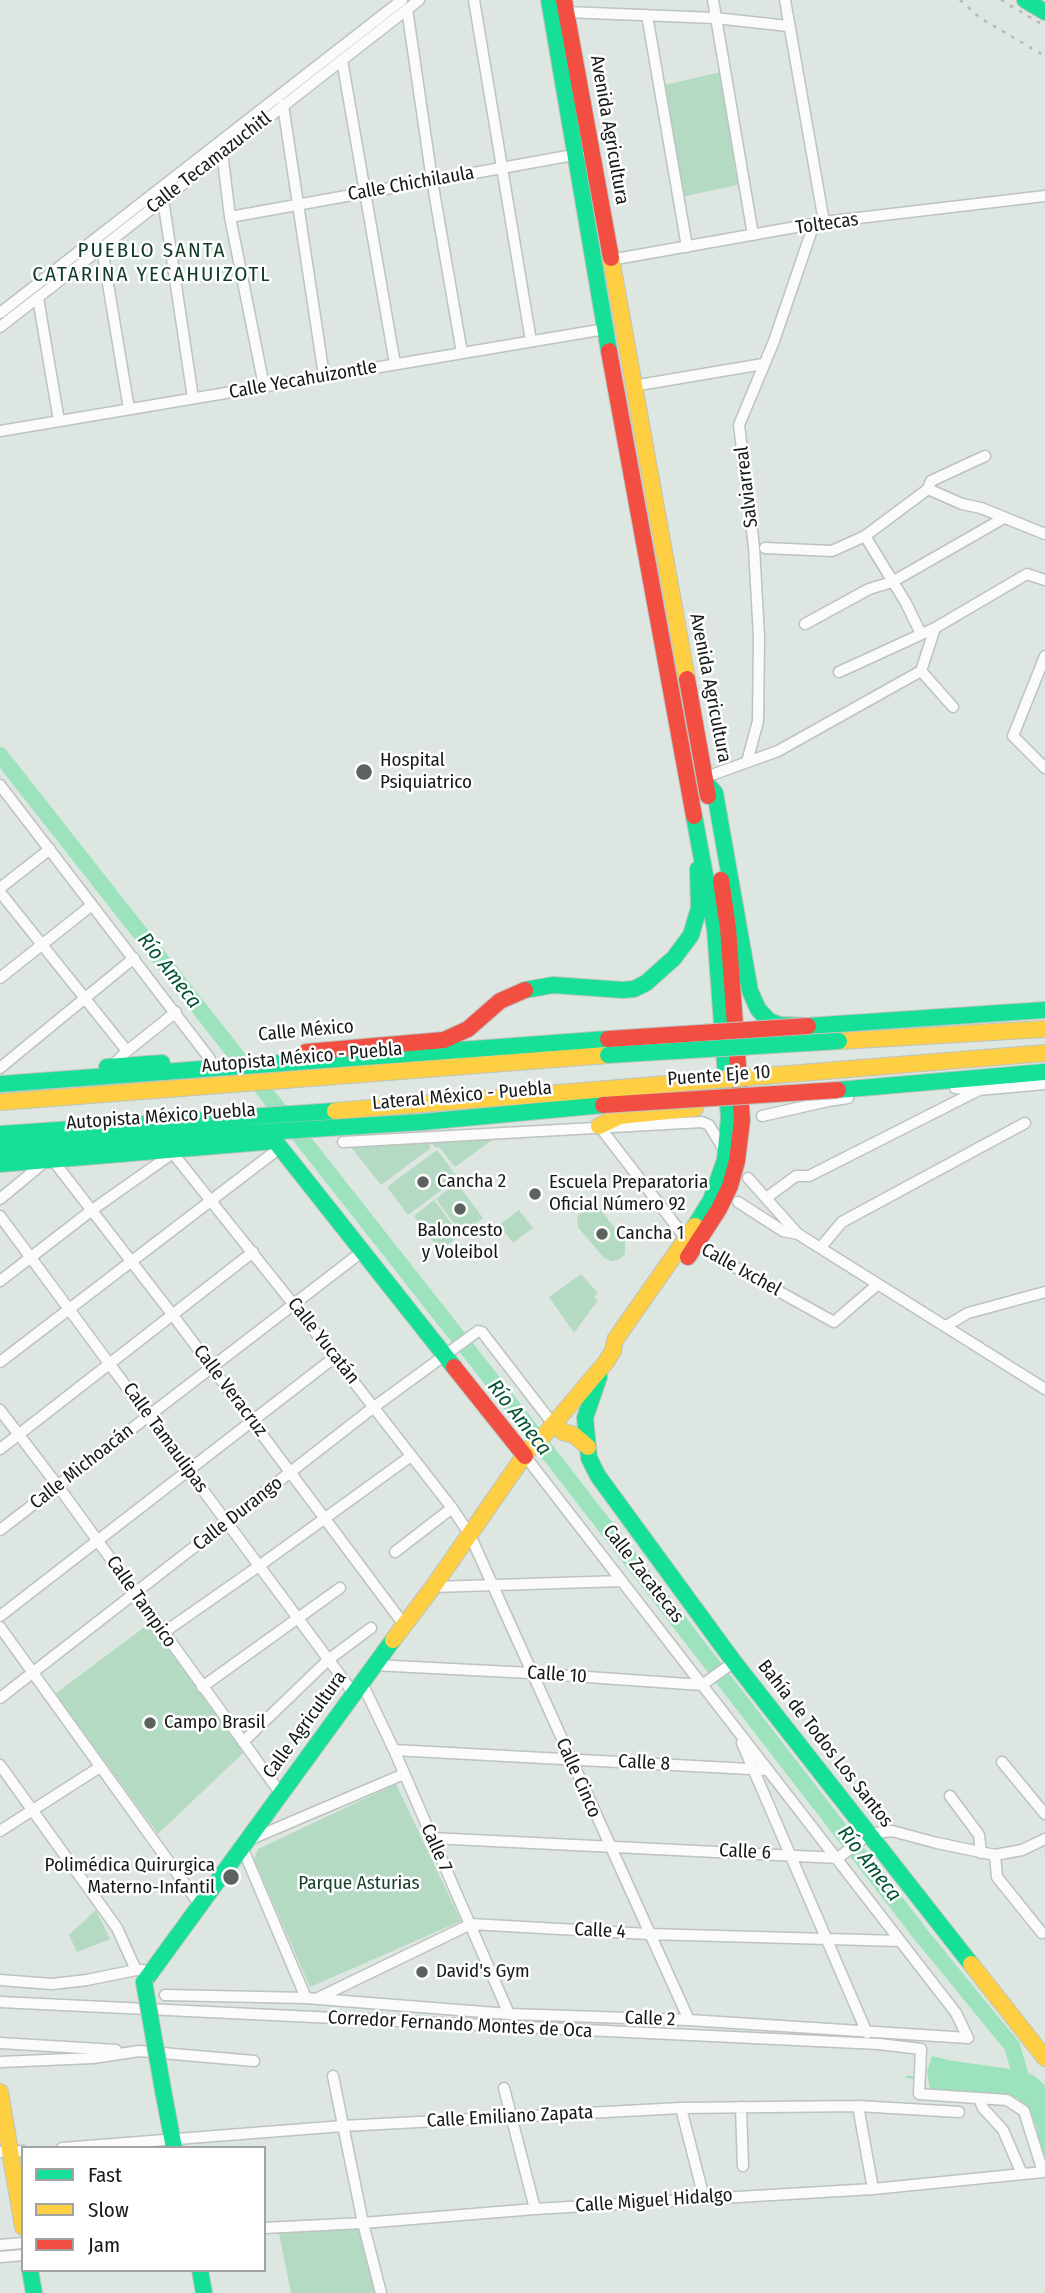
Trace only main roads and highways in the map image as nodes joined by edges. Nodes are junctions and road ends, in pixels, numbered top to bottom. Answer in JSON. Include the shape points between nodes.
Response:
{"nodes":[{"id":1,"x":549,"y":0,"type":"edge"},
{"id":2,"x":1025,"y":0,"type":"edge"},
{"id":3,"x":566,"y":6,"type":"edge"},
{"id":4,"x":1045,"y":12,"type":"edge"},
{"id":5,"x":706,"y":780,"type":"junction"},
{"id":6,"x":704,"y":862,"type":"junction"},
{"id":7,"x":1045,"y":1010,"type":"edge"},
{"id":8,"x":808,"y":1026,"type":"junction"},
{"id":9,"x":1045,"y":1029,"type":"edge"},
{"id":10,"x":608,"y":1047,"type":"junction"},
{"id":11,"x":1045,"y":1053,"type":"edge"},
{"id":12,"x":271,"y":1059,"type":"junction"},
{"id":13,"x":213,"y":1062,"type":"junction"},
{"id":14,"x":108,"y":1071,"type":"junction"},
{"id":15,"x":1045,"y":1072,"type":"edge"},
{"id":16,"x":0,"y":1076,"type":"edge"},
{"id":17,"x":0,"y":1084,"type":"edge"},
{"id":18,"x":718,"y":1097,"type":"junction"},
{"id":19,"x":0,"y":1102,"type":"edge"},
{"id":20,"x":603,"y":1105,"type":"joint"},
{"id":21,"x":599,"y":1126,"type":"road end"},
{"id":22,"x":324,"y":1127,"type":"joint"},
{"id":23,"x":0,"y":1134,"type":"edge"},
{"id":24,"x":278,"y":1144,"type":"joint"},
{"id":25,"x":8,"y":1156,"type":"edge"},
{"id":26,"x":692,"y":1243,"type":"junction"},
{"id":27,"x":609,"y":1357,"type":"junction"},
{"id":28,"x":550,"y":1428,"type":"junction"},
{"id":29,"x":588,"y":1447,"type":"junction"},
{"id":30,"x":527,"y":1452,"type":"junction"},
{"id":31,"x":1045,"y":2058,"type":"edge"},
{"id":32,"x":0,"y":2092,"type":"edge"},
{"id":33,"x":173,"y":2144,"type":"edge"},
{"id":34,"x":11,"y":2152,"type":"edge"},
{"id":35,"x":21,"y":2214,"type":"edge"},
{"id":36,"x":30,"y":2272,"type":"edge"},
{"id":37,"x":200,"y":2272,"type":"edge"},
{"id":38,"x":34,"y":2293,"type":"edge"},
{"id":39,"x":204,"y":2293,"type":"edge"}],
"edges":[{"from":1,"to":6,"type":"main road","name":"Avenida Agricultura"},
{"from":2,"to":4,"type":"main road"},
{"from":3,"to":5,"type":"main road","name":"Avenida Agricultura"},
{"from":5,"to":8,"type":"main road","via":[[715,793],[754,1001],[775,1023]]},
{"from":5,"to":26,"type":"main road","name":"Avenida Agricultura","via":[[728,928],[742,1120],[730,1186]]},
{"from":6,"to":12,"type":"main road","name":"Calle México","via":[[698,870],[699,908],[691,935],[674,958],[634,989],[552,985],[524,990],[444,1040]]},
{"from":6,"to":26,"type":"main road","name":"Avenida Agricultura","via":[[716,929],[729,1118],[726,1153]]},
{"from":7,"to":8,"type":"main road"},
{"from":8,"to":10,"type":"main road","bridge":true},
{"from":9,"to":10,"type":"main road","name":"Puente Eje 10","bridge":true,"via":[[839,1041]]},
{"from":10,"to":12,"type":"main road"},
{"from":10,"to":19,"type":"main road","name":"Autopista México - Puebla","via":[[283,1080]]},
{"from":11,"to":23,"type":"main road","name":"Puente Eje 10","bridge":true},
{"from":12,"to":13,"type":"main road"},
{"from":13,"to":14,"type":"main road"},
{"from":13,"to":14,"type":"main road","via":[[171,1062]]},
{"from":14,"to":16,"type":"main road"},
{"from":14,"to":17,"type":"main road"},
{"from":15,"to":18,"type":"main road","name":"Puente Eje 10","bridge":true,"via":[[944,1085]]},
{"from":18,"to":20,"type":"main road","name":"Puente Eje 10","bridge":true},
{"from":18,"to":21,"type":"main road","via":[[699,1107],[620,1116]]},
{"from":20,"to":22,"type":"main road","name":"Lateral México - Puebla"},
{"from":22,"to":25,"type":"main road","name":"Autopista México Puebla"},
{"from":24,"to":25,"type":"main road","name":"Autopista México Puebla","via":[[50,1159]]},
{"from":24,"to":30,"type":"main road","name":"Calle Zacatecas"},
{"from":26,"to":27,"type":"main road","name":"Avenida Agricultura","via":[[624,1345]]},
{"from":27,"to":28,"type":"main road","name":"Calle Agricultura"},
{"from":27,"to":29,"type":"main road","name":"Bahía de Todos Los Santos","via":[[585,1418]]},
{"from":28,"to":29,"type":"main road","via":[[574,1435]]},
{"from":28,"to":30,"type":"main road","name":"Calle Agricultura"},
{"from":29,"to":31,"type":"main road","name":"Bahía de Todos Los Santos","via":[[598,1476],[731,1664]]},
{"from":30,"to":33,"type":"main road","name":"Calle Agricultura","bridge":true,"via":[[405,1626],[144,1974]]},
{"from":32,"to":34,"type":"main road"},
{"from":34,"to":35,"type":"main road"},
{"from":36,"to":38,"type":"main road"},
{"from":37,"to":39,"type":"main road"}]}
